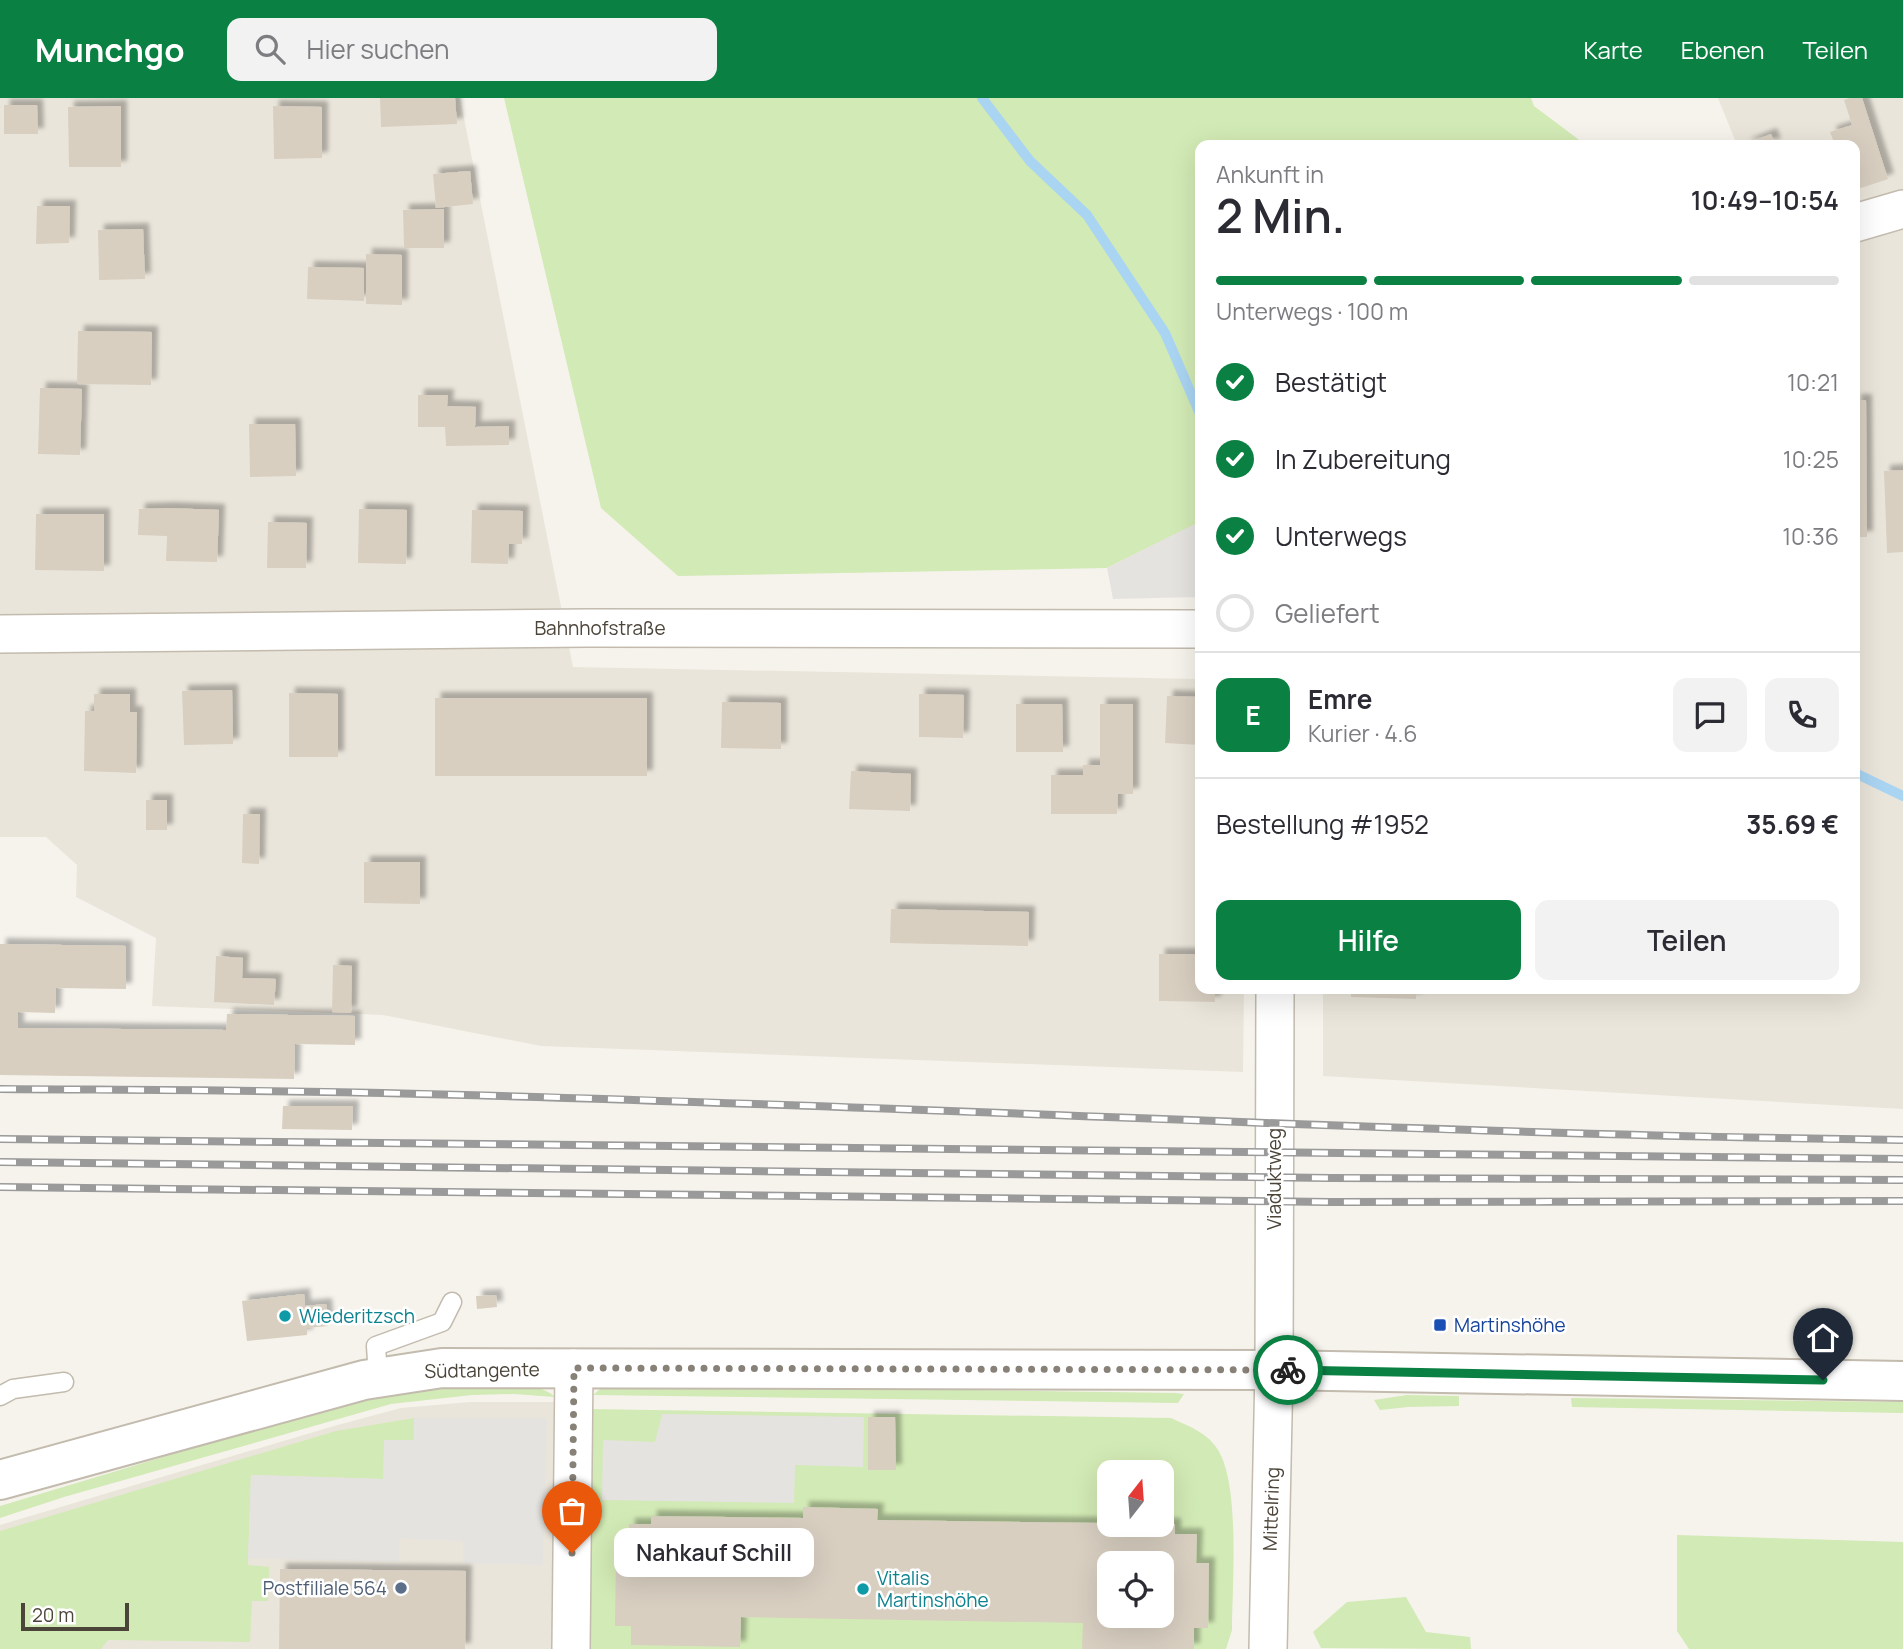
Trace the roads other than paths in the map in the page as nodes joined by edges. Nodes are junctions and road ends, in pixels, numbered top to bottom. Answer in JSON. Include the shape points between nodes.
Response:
{"nodes":[{"id":1,"x":1903,"y":209,"type":"edge"},
{"id":2,"x":1860,"y":222,"type":"edge"},
{"id":3,"x":1195,"y":629,"type":"edge"},
{"id":4,"x":0,"y":634,"type":"edge"},
{"id":5,"x":1275,"y":994,"type":"edge"},
{"id":6,"x":452,"y":1302,"type":"dead end"},
{"id":7,"x":574,"y":1368,"type":"junction"},
{"id":8,"x":1275,"y":1370,"type":"junction"},
{"id":9,"x":378,"y":1377,"type":"junction"},
{"id":10,"x":1903,"y":1381,"type":"edge"},
{"id":11,"x":64,"y":1382,"type":"dead end"},
{"id":12,"x":0,"y":1396,"type":"edge"},
{"id":13,"x":0,"y":1480,"type":"edge"},
{"id":14,"x":571,"y":1649,"type":"edge"},
{"id":15,"x":1268,"y":1649,"type":"edge"}],
"edges":[{"from":1,"to":2,"type":"street"},
{"from":3,"to":4,"type":"street","name":"Bahnhofstraße","via":[[588,628]]},
{"from":5,"to":8,"type":"street","name":"Viaduktweg"},
{"from":6,"to":9,"type":"lane","via":[[442,1322],[376,1346]]},
{"from":7,"to":8,"type":"street","name":"Südtangente"},
{"from":7,"to":9,"type":"street","name":"Südtangente","via":[[442,1368]]},
{"from":7,"to":14,"type":"street"},
{"from":8,"to":10,"type":"street","name":"Südtangente"},
{"from":8,"to":15,"type":"street","name":"Mittelring"},
{"from":9,"to":13,"type":"street","name":"Südtangente"},
{"from":11,"to":12,"type":"lane","via":[[13,1389]]}]}
